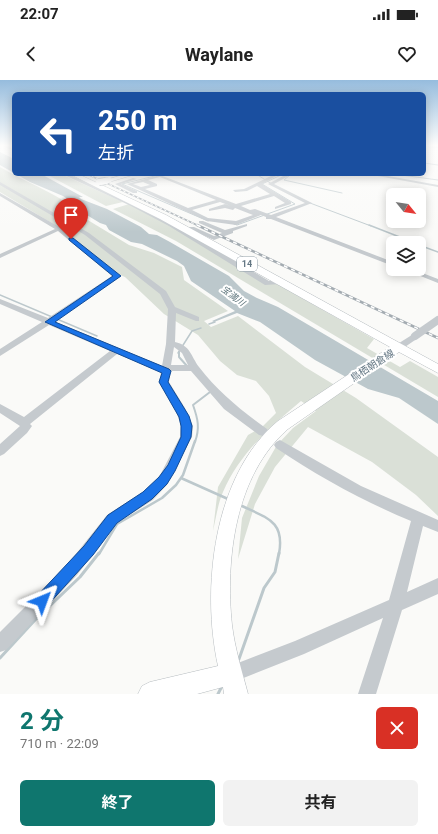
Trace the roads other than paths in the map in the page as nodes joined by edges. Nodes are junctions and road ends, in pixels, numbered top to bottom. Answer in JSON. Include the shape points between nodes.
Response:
{"nodes":[{"id":1,"x":68,"y":176,"type":"edge"},
{"id":2,"x":78,"y":176,"type":"edge"},
{"id":3,"x":125,"y":176,"type":"edge"},
{"id":4,"x":145,"y":176,"type":"edge"},
{"id":5,"x":150,"y":176,"type":"edge"},
{"id":6,"x":163,"y":176,"type":"edge"},
{"id":7,"x":173,"y":176,"type":"edge"},
{"id":8,"x":274,"y":176,"type":"edge"},
{"id":9,"x":286,"y":176,"type":"edge"},
{"id":10,"x":381,"y":176,"type":"edge"},
{"id":11,"x":143,"y":180,"type":"junction"},
{"id":12,"x":0,"y":182,"type":"edge"},
{"id":13,"x":97,"y":183,"type":"junction"},
{"id":14,"x":115,"y":183,"type":"dead end"},
{"id":15,"x":257,"y":184,"type":"junction"},
{"id":16,"x":438,"y":186,"type":"edge"},
{"id":17,"x":140,"y":189,"type":"junction"},
{"id":18,"x":0,"y":194,"type":"edge"},
{"id":19,"x":276,"y":195,"type":"junction"},
{"id":20,"x":9,"y":200,"type":"junction"},
{"id":21,"x":220,"y":200,"type":"junction"},
{"id":22,"x":256,"y":200,"type":"junction"},
{"id":23,"x":0,"y":203,"type":"edge"},
{"id":24,"x":201,"y":206,"type":"junction"},
{"id":25,"x":243,"y":206,"type":"junction"},
{"id":26,"x":188,"y":210,"type":"junction"},
{"id":27,"x":211,"y":210,"type":"junction"},
{"id":28,"x":221,"y":214,"type":"dead end"},
{"id":29,"x":268,"y":217,"type":"junction"},
{"id":30,"x":242,"y":227,"type":"junction"},
{"id":31,"x":184,"y":228,"type":"junction"},
{"id":32,"x":60,"y":229,"type":"junction"},
{"id":33,"x":0,"y":256,"type":"edge"},
{"id":34,"x":386,"y":261,"type":"edge"},
{"id":35,"x":425,"y":276,"type":"edge"},
{"id":36,"x":438,"y":281,"type":"edge"},
{"id":37,"x":280,"y":282,"type":"junction"},
{"id":38,"x":0,"y":301,"type":"edge"},
{"id":39,"x":172,"y":309,"type":"junction"},
{"id":40,"x":196,"y":319,"type":"dead end"},
{"id":41,"x":53,"y":320,"type":"junction"},
{"id":42,"x":438,"y":320,"type":"edge"},
{"id":43,"x":170,"y":344,"type":"junction"},
{"id":44,"x":399,"y":347,"type":"junction"},
{"id":45,"x":115,"y":351,"type":"junction"},
{"id":46,"x":0,"y":353,"type":"edge"},
{"id":47,"x":194,"y":368,"type":"junction"},
{"id":48,"x":438,"y":369,"type":"edge"},
{"id":49,"x":166,"y":371,"type":"junction"},
{"id":50,"x":0,"y":408,"type":"edge"},
{"id":51,"x":24,"y":423,"type":"junction"},
{"id":52,"x":263,"y":432,"type":"dead end"},
{"id":53,"x":280,"y":445,"type":"dead end"},
{"id":54,"x":0,"y":451,"type":"edge"},
{"id":55,"x":418,"y":519,"type":"junction"},
{"id":56,"x":438,"y":526,"type":"edge"},
{"id":57,"x":438,"y":586,"type":"edge"},
{"id":58,"x":396,"y":604,"type":"junction"},
{"id":59,"x":0,"y":644,"type":"edge"},
{"id":60,"x":234,"y":684,"type":"edge"},
{"id":61,"x":150,"y":694,"type":"edge"},
{"id":62,"x":367,"y":694,"type":"edge"}],
"edges":[{"from":1,"to":37,"type":"street","via":[[164,221],[268,283]]},
{"from":2,"to":13,"type":"main road","name":"鳥栖朝倉線"},
{"from":3,"to":13,"type":"main road","bridge":true},
{"from":4,"to":14,"type":"street"},
{"from":5,"to":30,"type":"street","via":[[117,184],[225,232]]},
{"from":6,"to":25,"type":"street"},
{"from":7,"to":25,"type":"street"},
{"from":8,"to":15,"type":"street"},
{"from":9,"to":29,"type":"street","via":[[270,184],[309,203]]},
{"from":10,"to":16,"type":"street"},
{"from":11,"to":17,"type":"street","via":[[129,184]]},
{"from":11,"to":17,"type":"street","via":[[155,185]]},
{"from":11,"to":21,"type":"street","via":[[160,176]]},
{"from":12,"to":39,"type":"street","via":[[88,234],[163,293]]},
{"from":13,"to":31,"type":"main road","name":"鳥栖朝倉線","number":"14"},
{"from":15,"to":19,"type":"street"},
{"from":15,"to":22,"type":"street","via":[[236,194]]},
{"from":17,"to":26,"type":"street"},
{"from":18,"to":20,"type":"street"},
{"from":19,"to":22,"type":"street"},
{"from":19,"to":25,"type":"street"},
{"from":19,"to":25,"type":"street","via":[[289,203],[266,212]]},
{"from":20,"to":23,"type":"street"},
{"from":20,"to":32,"type":"street"},
{"from":21,"to":24,"type":"street"},
{"from":21,"to":25,"type":"street"},
{"from":22,"to":25,"type":"street"},
{"from":24,"to":26,"type":"street"},
{"from":24,"to":27,"type":"street"},
{"from":25,"to":26,"type":"street","via":[[258,215],[236,222],[207,219]]},
{"from":25,"to":27,"type":"street","via":[[227,205]]},
{"from":25,"to":29,"type":"street"},
{"from":27,"to":28,"type":"street"},
{"from":29,"to":30,"type":"street"},
{"from":29,"to":34,"type":"street"},
{"from":30,"to":31,"type":"street","via":[[214,238],[192,228]]},
{"from":31,"to":37,"type":"main road","name":"鳥栖朝倉線","number":"14"},
{"from":32,"to":33,"type":"street"},
{"from":32,"to":41,"type":"street","via":[[117,276]]},
{"from":35,"to":36,"type":"street"},
{"from":37,"to":44,"type":"main road","name":"鳥栖朝倉線","number":"14"},
{"from":38,"to":41,"type":"street"},
{"from":39,"to":40,"type":"street"},
{"from":39,"to":43,"type":"street"},
{"from":41,"to":45,"type":"street"},
{"from":41,"to":46,"type":"street"},
{"from":42,"to":44,"type":"street","bridge":true},
{"from":43,"to":47,"type":"street","via":[[178,344],[184,348]]},
{"from":43,"to":49,"type":"street"},
{"from":44,"to":48,"type":"main road"},
{"from":44,"to":60,"type":"main road","name":"鳥栖朝倉線","via":[[273,434],[242,484],[231,513],[224,546],[221,611]]},
{"from":45,"to":49,"type":"street"},
{"from":45,"to":51,"type":"street"},
{"from":47,"to":49,"type":"street","via":[[170,368]]},
{"from":47,"to":52,"type":"street","via":[[228,406]]},
{"from":49,"to":59,"type":"street","via":[[164,382],[180,408],[186,426],[186,437],[172,468],[148,496],[112,519],[72,570]]},
{"from":50,"to":51,"type":"street"},
{"from":51,"to":54,"type":"street","via":[[26,426],[23,430]]},
{"from":53,"to":55,"type":"street","via":[[343,484]]},
{"from":55,"to":56,"type":"street"},
{"from":55,"to":58,"type":"street"},
{"from":57,"to":58,"type":"street"},
{"from":58,"to":60,"type":"street","via":[[298,648]]},
{"from":58,"to":62,"type":"street"},
{"from":60,"to":61,"type":"main road"}]}
